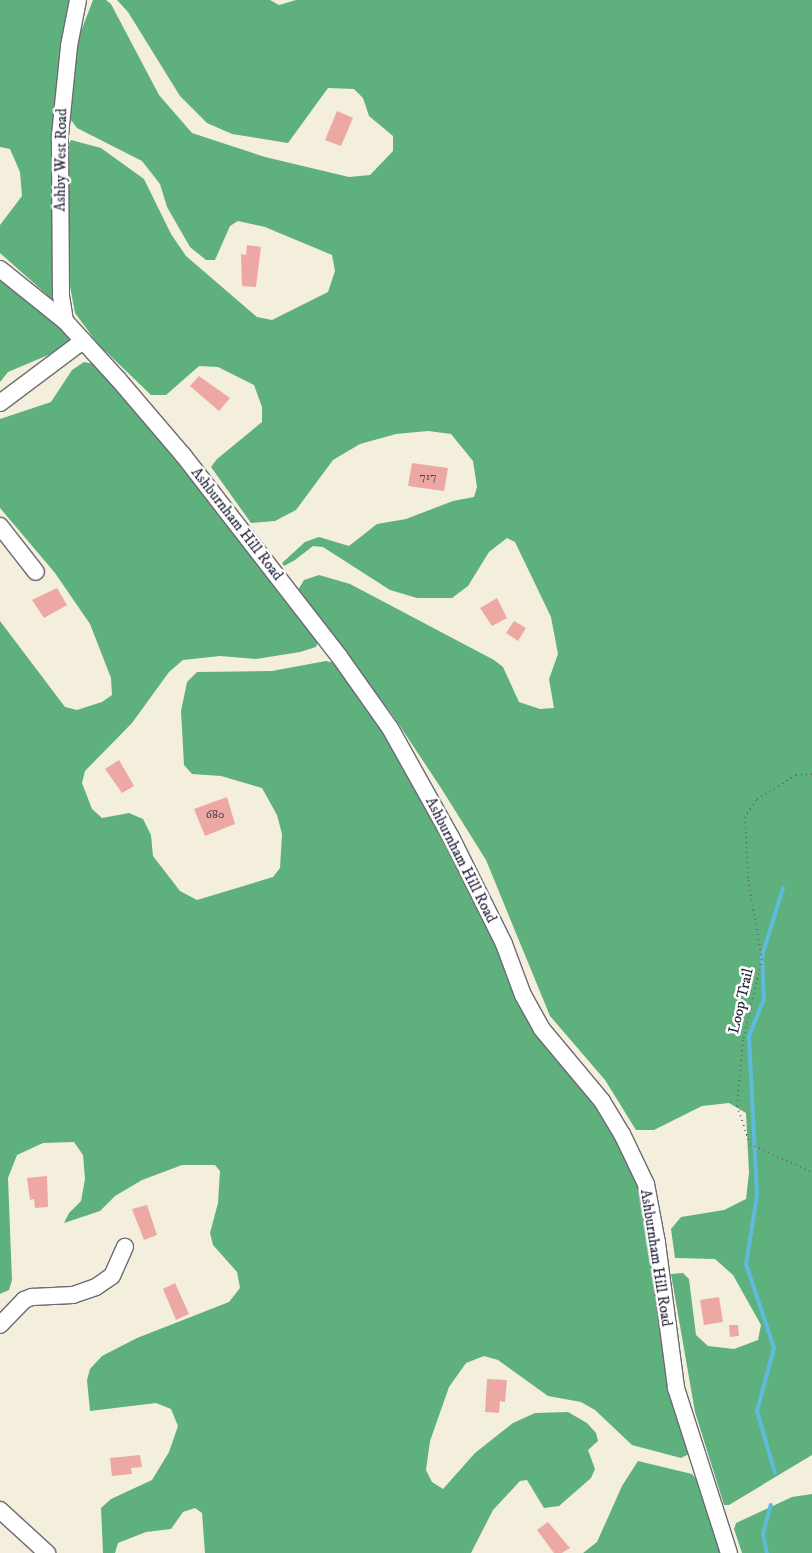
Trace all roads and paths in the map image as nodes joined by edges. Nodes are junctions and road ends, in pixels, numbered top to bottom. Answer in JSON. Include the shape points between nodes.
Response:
{"nodes":[{"id":1,"x":78,"y":0,"type":"edge"},
{"id":2,"x":0,"y":269,"type":"edge"},
{"id":3,"x":65,"y":321,"type":"junction"},
{"id":4,"x":83,"y":341,"type":"junction"},
{"id":5,"x":0,"y":403,"type":"edge"},
{"id":6,"x":0,"y":526,"type":"edge"},
{"id":7,"x":36,"y":572,"type":"dead end"},
{"id":8,"x":812,"y":774,"type":"edge"},
{"id":9,"x":812,"y":1172,"type":"edge"},
{"id":10,"x":125,"y":1247,"type":"dead end"},
{"id":11,"x":0,"y":1325,"type":"edge"},
{"id":12,"x":0,"y":1510,"type":"edge"},
{"id":13,"x":47,"y":1553,"type":"edge"},
{"id":14,"x":728,"y":1553,"type":"edge"}],
"edges":[{"from":1,"to":3,"type":"street","name":"Ashby West Road","via":[[69,46],[60,129],[61,295]]},
{"from":2,"to":3,"type":"street","name":"Ashburnham Hill Road"},
{"from":3,"to":4,"type":"street","name":"Ashburnham Hill Road"},
{"from":4,"to":5,"type":"street"},
{"from":4,"to":14,"type":"street","name":"Ashburnham Hill Road","via":[[183,455],[335,651],[390,728],[456,846],[541,1028],[602,1101],[622,1134],[646,1184],[676,1388]]},
{"from":6,"to":7,"type":"street"},
{"from":8,"to":9,"type":"path","name":"Loop Trail","via":[[796,775],[756,800],[745,817],[748,880],[762,959],[743,1040],[737,1106],[750,1144]]},
{"from":10,"to":11,"type":"street","via":[[112,1276],[96,1286],[73,1295],[24,1300]]},
{"from":12,"to":13,"type":"street"}]}
